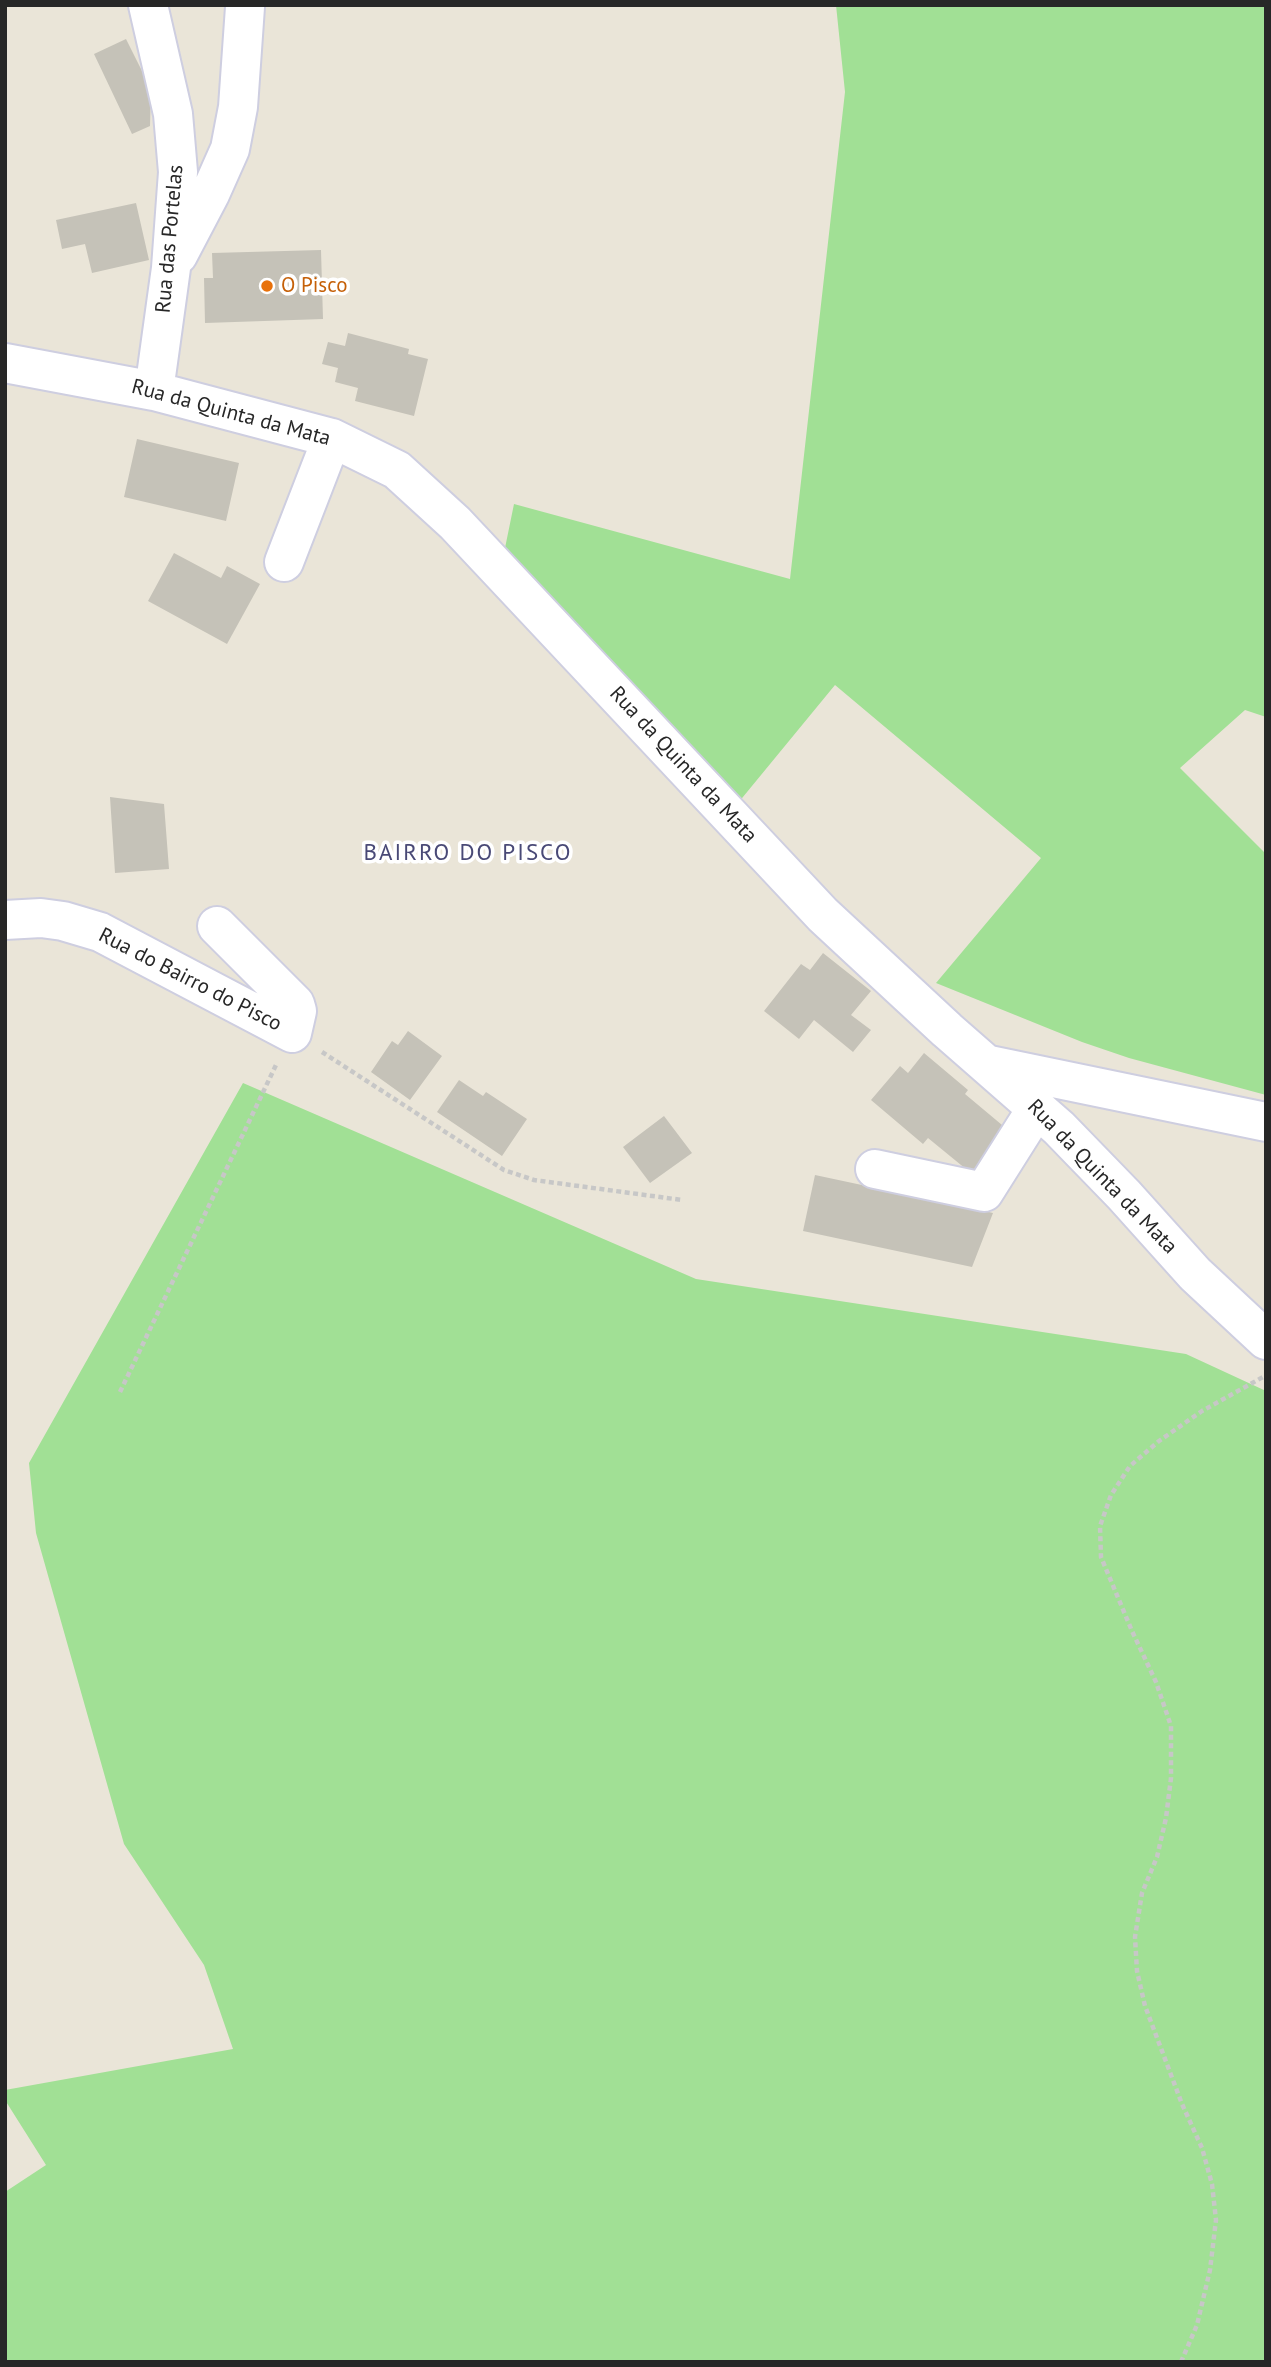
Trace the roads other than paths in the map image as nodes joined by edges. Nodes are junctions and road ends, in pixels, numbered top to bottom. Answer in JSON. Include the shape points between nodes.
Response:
{"nodes":[{"id":1,"x":148,"y":5,"type":"edge"},
{"id":2,"x":244,"y":7,"type":"dead end"},
{"id":3,"x":171,"y":268,"type":"junction"},
{"id":4,"x":5,"y":363,"type":"edge"},
{"id":5,"x":153,"y":391,"type":"junction"},
{"id":6,"x":332,"y":438,"type":"junction"},
{"id":7,"x":284,"y":562,"type":"dead end"},
{"id":8,"x":5,"y":919,"type":"edge"},
{"id":9,"x":217,"y":926,"type":"dead end"},
{"id":10,"x":990,"y":1065,"type":"junction"},
{"id":11,"x":1037,"y":1108,"type":"junction"},
{"id":12,"x":1266,"y":1122,"type":"edge"},
{"id":13,"x":875,"y":1169,"type":"dead end"},
{"id":14,"x":1266,"y":1339,"type":"edge"}],
"edges":[{"from":1,"to":3,"type":"street","name":"Rua das Portelas","via":[[177,142]]},
{"from":2,"to":3,"type":"street","via":[[238,107],[230,149]]},
{"from":3,"to":5,"type":"street","name":"Rua das Portelas"},
{"from":4,"to":5,"type":"street","name":"Rua da Quinta da Mata"},
{"from":5,"to":6,"type":"street","name":"Rua da Quinta da Mata"},
{"from":6,"to":7,"type":"street"},
{"from":6,"to":10,"type":"street","name":"Rua da Quinta da Mata","via":[[397,470],[455,523],[823,915]]},
{"from":8,"to":9,"type":"street","name":"Rua do Bairro do Pisco","via":[[63,921],[100,932],[292,1032],[295,1004]]},
{"from":10,"to":11,"type":"street","name":"Rua da Quinta da Mata"},
{"from":10,"to":12,"type":"street"},
{"from":11,"to":13,"type":"street","via":[[984,1192]]},
{"from":11,"to":14,"type":"street","name":"Rua da Quinta da Mata","via":[[1084,1152],[1195,1274]]}]}
